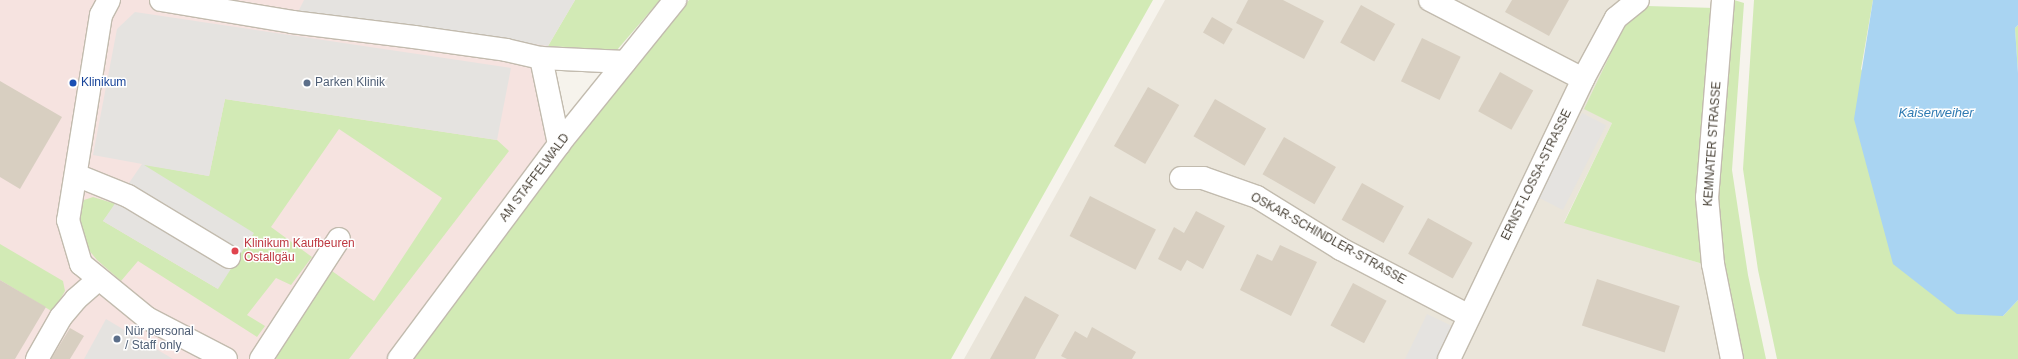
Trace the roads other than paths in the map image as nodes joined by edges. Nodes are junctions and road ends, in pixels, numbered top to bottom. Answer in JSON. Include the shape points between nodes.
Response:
{"nodes":[{"id":1,"x":109,"y":0,"type":"edge"},
{"id":2,"x":161,"y":0,"type":"edge"},
{"id":3,"x":675,"y":0,"type":"edge"},
{"id":4,"x":1430,"y":0,"type":"edge"},
{"id":5,"x":1638,"y":0,"type":"edge"},
{"id":6,"x":1724,"y":0,"type":"edge"},
{"id":7,"x":540,"y":58,"type":"junction"},
{"id":8,"x":625,"y":62,"type":"junction"},
{"id":9,"x":1583,"y":79,"type":"junction"},
{"id":10,"x":559,"y":144,"type":"junction"},
{"id":11,"x":76,"y":175,"type":"junction"},
{"id":12,"x":1181,"y":178,"type":"dead end"},
{"id":13,"x":339,"y":239,"type":"dead end"},
{"id":14,"x":229,"y":257,"type":"dead end"},
{"id":15,"x":99,"y":279,"type":"junction"},
{"id":16,"x":1469,"y":316,"type":"junction"},
{"id":17,"x":37,"y":359,"type":"edge"},
{"id":18,"x":226,"y":359,"type":"edge"},
{"id":19,"x":261,"y":359,"type":"edge"},
{"id":20,"x":399,"y":359,"type":"edge"},
{"id":21,"x":1448,"y":359,"type":"edge"},
{"id":22,"x":1732,"y":359,"type":"edge"}],
"edges":[{"from":1,"to":11,"type":"street","via":[[101,15]]},
{"from":2,"to":7,"type":"street","via":[[305,24],[506,50]]},
{"from":3,"to":8,"type":"street","name":"AM STAFFELWALD"},
{"from":4,"to":9,"type":"street"},
{"from":5,"to":9,"type":"street","name":"ERNST-LOSSA-STRASSE","via":[[1616,18]]},
{"from":6,"to":22,"type":"street","name":"KEMNATER STRASSE","via":[[1707,197],[1713,264]]},
{"from":7,"to":8,"type":"street"},
{"from":7,"to":10,"type":"street"},
{"from":8,"to":10,"type":"street","name":"AM STAFFELWALD"},
{"from":9,"to":16,"type":"street","name":"ERNST-LOSSA-STRASSE"},
{"from":10,"to":20,"type":"street","name":"AM STAFFELWALD"},
{"from":11,"to":14,"type":"street","via":[[128,196]]},
{"from":11,"to":15,"type":"street","via":[[68,220],[81,264]]},
{"from":12,"to":16,"type":"street","name":"OSKAR-SCHINDLER-STRASSE","via":[[1203,178],[1257,197],[1341,249]]},
{"from":13,"to":19,"type":"street"},
{"from":15,"to":17,"type":"street","via":[[76,299],[61,317]]},
{"from":15,"to":18,"type":"street","via":[[147,318]]},
{"from":16,"to":21,"type":"street","name":"ERNST-LOSSA-STRASSE"}]}
